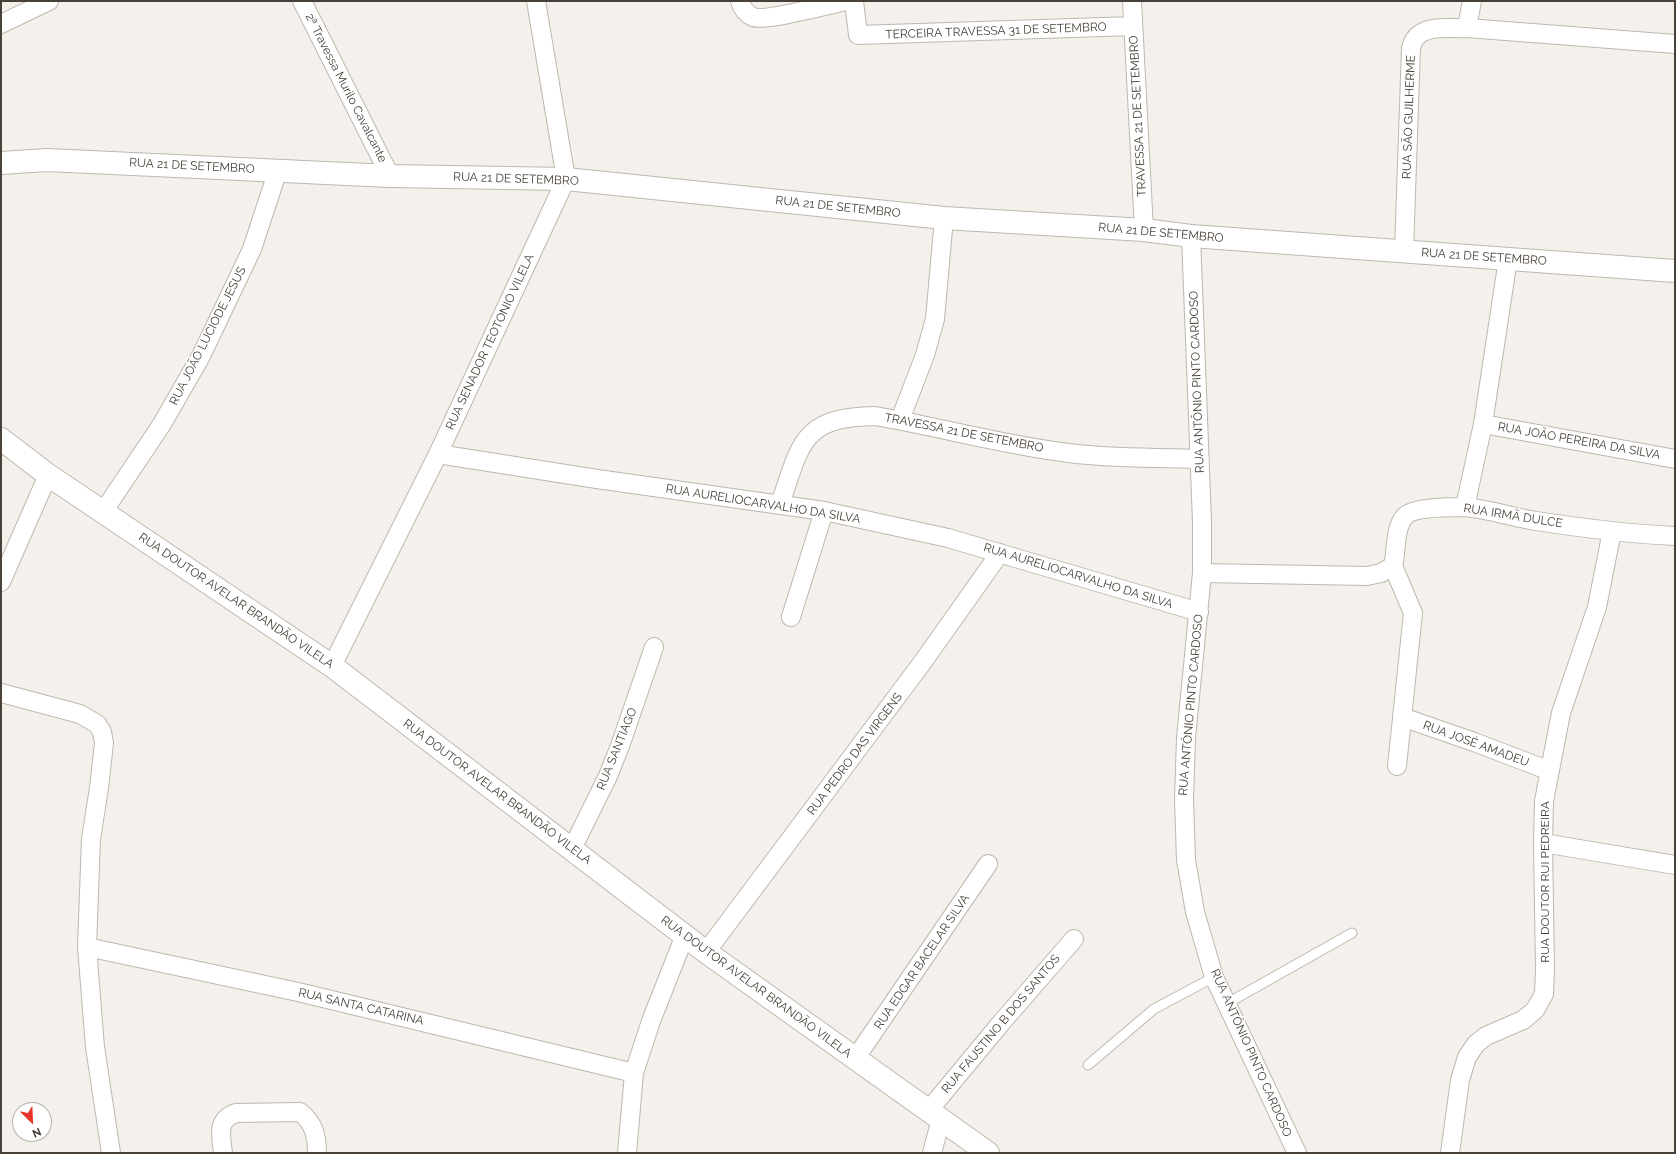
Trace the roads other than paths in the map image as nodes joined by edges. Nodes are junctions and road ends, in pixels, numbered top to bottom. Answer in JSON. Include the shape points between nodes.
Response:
{"nodes":[{"id":1,"x":49,"y":1,"type":"edge"},
{"id":2,"x":302,"y":1,"type":"edge"},
{"id":3,"x":536,"y":1,"type":"edge"},
{"id":4,"x":740,"y":1,"type":"edge"},
{"id":5,"x":847,"y":1,"type":"edge"},
{"id":6,"x":854,"y":1,"type":"edge"},
{"id":7,"x":1132,"y":1,"type":"edge"},
{"id":8,"x":1472,"y":1,"type":"edge"},
{"id":9,"x":1,"y":24,"type":"edge"},
{"id":10,"x":1133,"y":26,"type":"junction"},
{"id":11,"x":1467,"y":28,"type":"junction"},
{"id":12,"x":1675,"y":44,"type":"edge"},
{"id":13,"x":1,"y":163,"type":"edge"},
{"id":14,"x":278,"y":170,"type":"junction"},
{"id":15,"x":390,"y":176,"type":"junction"},
{"id":16,"x":566,"y":179,"type":"junction"},
{"id":17,"x":944,"y":218,"type":"junction"},
{"id":18,"x":1144,"y":230,"type":"junction"},
{"id":19,"x":1191,"y":236,"type":"junction"},
{"id":20,"x":1404,"y":251,"type":"junction"},
{"id":21,"x":1508,"y":259,"type":"junction"},
{"id":22,"x":1675,"y":271,"type":"edge"},
{"id":23,"x":900,"y":420,"type":"junction"},
{"id":24,"x":1483,"y":424,"type":"junction"},
{"id":25,"x":1,"y":439,"type":"edge"},
{"id":26,"x":438,"y":454,"type":"junction"},
{"id":27,"x":1200,"y":459,"type":"junction"},
{"id":28,"x":1675,"y":459,"type":"edge"},
{"id":29,"x":48,"y":475,"type":"junction"},
{"id":30,"x":780,"y":504,"type":"junction"},
{"id":31,"x":1465,"y":507,"type":"junction"},
{"id":32,"x":824,"y":511,"type":"junction"},
{"id":33,"x":103,"y":512,"type":"junction"},
{"id":34,"x":1612,"y":531,"type":"junction"},
{"id":35,"x":1674,"y":531,"type":"edge"},
{"id":36,"x":1000,"y":553,"type":"junction"},
{"id":37,"x":1392,"y":566,"type":"junction"},
{"id":38,"x":1202,"y":573,"type":"junction"},
{"id":39,"x":1,"y":582,"type":"edge"},
{"id":40,"x":1198,"y":612,"type":"junction"},
{"id":41,"x":791,"y":617,"type":"dead end"},
{"id":42,"x":654,"y":647,"type":"dead end"},
{"id":43,"x":332,"y":666,"type":"junction"},
{"id":44,"x":1,"y":693,"type":"edge"},
{"id":45,"x":1402,"y":717,"type":"junction"},
{"id":46,"x":1397,"y":766,"type":"dead end"},
{"id":47,"x":1550,"y":771,"type":"junction"},
{"id":48,"x":1542,"y":842,"type":"junction"},
{"id":49,"x":572,"y":849,"type":"junction"},
{"id":50,"x":988,"y":864,"type":"dead end"},
{"id":51,"x":1675,"y":865,"type":"edge"},
{"id":52,"x":1352,"y":933,"type":"dead end"},
{"id":53,"x":685,"y":935,"type":"junction"},
{"id":54,"x":1074,"y":939,"type":"dead end"},
{"id":55,"x":87,"y":947,"type":"junction"},
{"id":56,"x":706,"y":952,"type":"junction"},
{"id":57,"x":1214,"y":977,"type":"junction"},
{"id":58,"x":1226,"y":1004,"type":"junction"},
{"id":59,"x":855,"y":1059,"type":"junction"},
{"id":60,"x":1088,"y":1065,"type":"dead end"},
{"id":61,"x":634,"y":1073,"type":"junction"},
{"id":62,"x":935,"y":1115,"type":"junction"},
{"id":63,"x":111,"y":1153,"type":"edge"},
{"id":64,"x":223,"y":1153,"type":"edge"},
{"id":65,"x":317,"y":1153,"type":"edge"},
{"id":66,"x":627,"y":1153,"type":"edge"},
{"id":67,"x":932,"y":1153,"type":"edge"},
{"id":68,"x":988,"y":1153,"type":"edge"},
{"id":69,"x":1296,"y":1153,"type":"edge"},
{"id":70,"x":1450,"y":1153,"type":"edge"}],
"edges":[{"from":1,"to":9,"type":"street"},
{"from":2,"to":15,"type":"street","name":"2ª Travessa Murilo Cavalcante"},
{"from":3,"to":16,"type":"street"},
{"from":4,"to":5,"type":"street","via":[[742,9],[753,17],[769,17]]},
{"from":6,"to":10,"type":"street","name":"TERCEIRA TRAVESSA 31 DE SETEMBRO","via":[[858,36]]},
{"from":7,"to":10,"type":"street","name":"TRAVESSA 21 DE SETEMBRO"},
{"from":8,"to":11,"type":"street"},
{"from":10,"to":18,"type":"street","name":"TRAVESSA 21 DE SETEMBRO"},
{"from":11,"to":12,"type":"street","name":"RUA SÃO GUILHERME"},
{"from":11,"to":20,"type":"street","name":"RUA SÃO GUILHERME","via":[[1432,29],[1422,32],[1411,48]]},
{"from":13,"to":14,"type":"street","name":"RUA 21 DE SETEMBRO","via":[[48,160]]},
{"from":14,"to":15,"type":"street","name":"RUA 21 DE SETEMBRO"},
{"from":14,"to":33,"type":"street","name":"RUA JOÃO LUCIODE JESUS","via":[[252,249],[201,356],[162,424]]},
{"from":15,"to":16,"type":"street","name":"RUA 21 DE SETEMBRO"},
{"from":16,"to":17,"type":"street","name":"RUA 21 DE SETEMBRO"},
{"from":16,"to":26,"type":"street","name":"RUA SENADOR TEOTONIO VILELA"},
{"from":17,"to":18,"type":"street","name":"RUA 21 DE SETEMBRO"},
{"from":17,"to":23,"type":"street","via":[[935,319],[925,356]]},
{"from":18,"to":19,"type":"street","name":"RUA 21 DE SETEMBRO"},
{"from":19,"to":20,"type":"street","name":"RUA 21 DE SETEMBRO"},
{"from":19,"to":27,"type":"street","name":"RUA ANTÔNIO PINTO CARDOSO"},
{"from":20,"to":21,"type":"street","name":"RUA 21 DE SETEMBRO"},
{"from":21,"to":22,"type":"street","name":"RUA 21 DE SETEMBRO"},
{"from":21,"to":24,"type":"street","name":"RUA JOÃO PEREIRA DA SILVA"},
{"from":23,"to":27,"type":"street","name":"TRAVESSA 21 DE SETEMBRO","via":[[954,433],[1070,453]]},
{"from":23,"to":30,"type":"street","name":"TRAVESSA 21 DE SETEMBRO","via":[[853,416],[820,426],[803,443]]},
{"from":24,"to":28,"type":"street","name":"RUA JOÃO PEREIRA DA SILVA"},
{"from":24,"to":31,"type":"street","name":"RUA JOÃO PEREIRA DA SILVA"},
{"from":25,"to":29,"type":"street","name":"RUA DOUTOR AVELAR BRANDÃO VILELA"},
{"from":26,"to":30,"type":"street","name":"RUA AURELIOCARVALHO DA SILVA"},
{"from":26,"to":43,"type":"street","name":"RUA SENADOR TEOTONIO VILELA"},
{"from":27,"to":38,"type":"street","name":"RUA ANTÔNIO PINTO CARDOSO"},
{"from":29,"to":33,"type":"street","name":"RUA DOUTOR AVELAR BRANDÃO VILELA"},
{"from":29,"to":39,"type":"street"},
{"from":30,"to":32,"type":"street","name":"RUA AURELIOCARVALHO DA SILVA"},
{"from":31,"to":34,"type":"street","name":"RUA IRMÃ DULCE","via":[[1536,521]]},
{"from":31,"to":37,"type":"street","name":"RUA IRMÃ DULCE","via":[[1415,511],[1405,516],[1399,527]]},
{"from":32,"to":36,"type":"street","name":"RUA AURELIOCARVALHO DA SILVA","via":[[948,538]]},
{"from":32,"to":41,"type":"street"},
{"from":33,"to":43,"type":"street","name":"RUA DOUTOR AVELAR BRANDÃO VILELA"},
{"from":34,"to":35,"type":"street","name":"RUA IRMÃ DULCE"},
{"from":34,"to":47,"type":"street","name":"RUA DOUTOR RUI PEDREIRA","via":[[1598,607],[1561,714]]},
{"from":36,"to":40,"type":"street","name":"RUA AURELIOCARVALHO DA SILVA"},
{"from":36,"to":56,"type":"street","name":"RUA PEDRO DAS VIRGENS","via":[[904,689]]},
{"from":37,"to":38,"type":"street","via":[[1381,573],[1367,576]]},
{"from":37,"to":45,"type":"street","via":[[1413,613]]},
{"from":38,"to":40,"type":"street","name":"RUA ANTÔNIO PINTO CARDOSO"},
{"from":40,"to":57,"type":"street","name":"RUA ANTÔNIO PINTO CARDOSO","via":[[1186,738],[1186,860],[1195,912]]},
{"from":42,"to":49,"type":"street","name":"RUA SANTIAGO","via":[[608,776]]},
{"from":43,"to":49,"type":"street","name":"RUA DOUTOR AVELAR BRANDÃO VILELA"},
{"from":44,"to":55,"type":"street","via":[[80,714],[97,724],[102,732],[104,743],[91,838]]},
{"from":45,"to":46,"type":"street"},
{"from":45,"to":47,"type":"street","name":"RUA JOSÉ AMADEU"},
{"from":47,"to":48,"type":"street","name":"RUA DOUTOR RUI PEDREIRA","via":[[1544,802]]},
{"from":48,"to":51,"type":"street"},
{"from":48,"to":70,"type":"street","name":"RUA DOUTOR RUI PEDREIRA","via":[[1544,994],[1535,1010],[1524,1020],[1486,1036],[1476,1044],[1467,1057],[1460,1080]]},
{"from":49,"to":53,"type":"street","name":"RUA DOUTOR AVELAR BRANDÃO VILELA"},
{"from":50,"to":59,"type":"street","name":"RUA EDGAR BACELAR SILVA"},
{"from":52,"to":58,"type":"lane"},
{"from":53,"to":56,"type":"street","name":"RUA DOUTOR AVELAR BRANDÃO VILELA"},
{"from":53,"to":61,"type":"street","via":[[651,1021]]},
{"from":54,"to":62,"type":"street","name":"RUA FAUSTINO B DOS SANTOS","via":[[1000,1023]]},
{"from":55,"to":61,"type":"street","name":"RUA SANTA CATARINA","via":[[313,996]]},
{"from":55,"to":63,"type":"street","via":[[95,1047]]},
{"from":56,"to":59,"type":"street","name":"RUA DOUTOR AVELAR BRANDÃO VILELA"},
{"from":57,"to":58,"type":"street","name":"RUA ANTÔNIO PINTO CARDOSO"},
{"from":57,"to":60,"type":"lane","via":[[1154,1009]]},
{"from":58,"to":69,"type":"street","name":"RUA ANTÔNIO PINTO CARDOSO"},
{"from":59,"to":62,"type":"street","name":"RUA DOUTOR AVELAR BRANDÃO VILELA"},
{"from":61,"to":66,"type":"street"},
{"from":62,"to":67,"type":"street"},
{"from":62,"to":68,"type":"street","name":"RUA DOUTOR AVELAR BRANDÃO VILELA"},
{"from":64,"to":65,"type":"street","via":[[220,1133],[223,1121],[236,1112],[300,1112],[313,1127]]}]}
